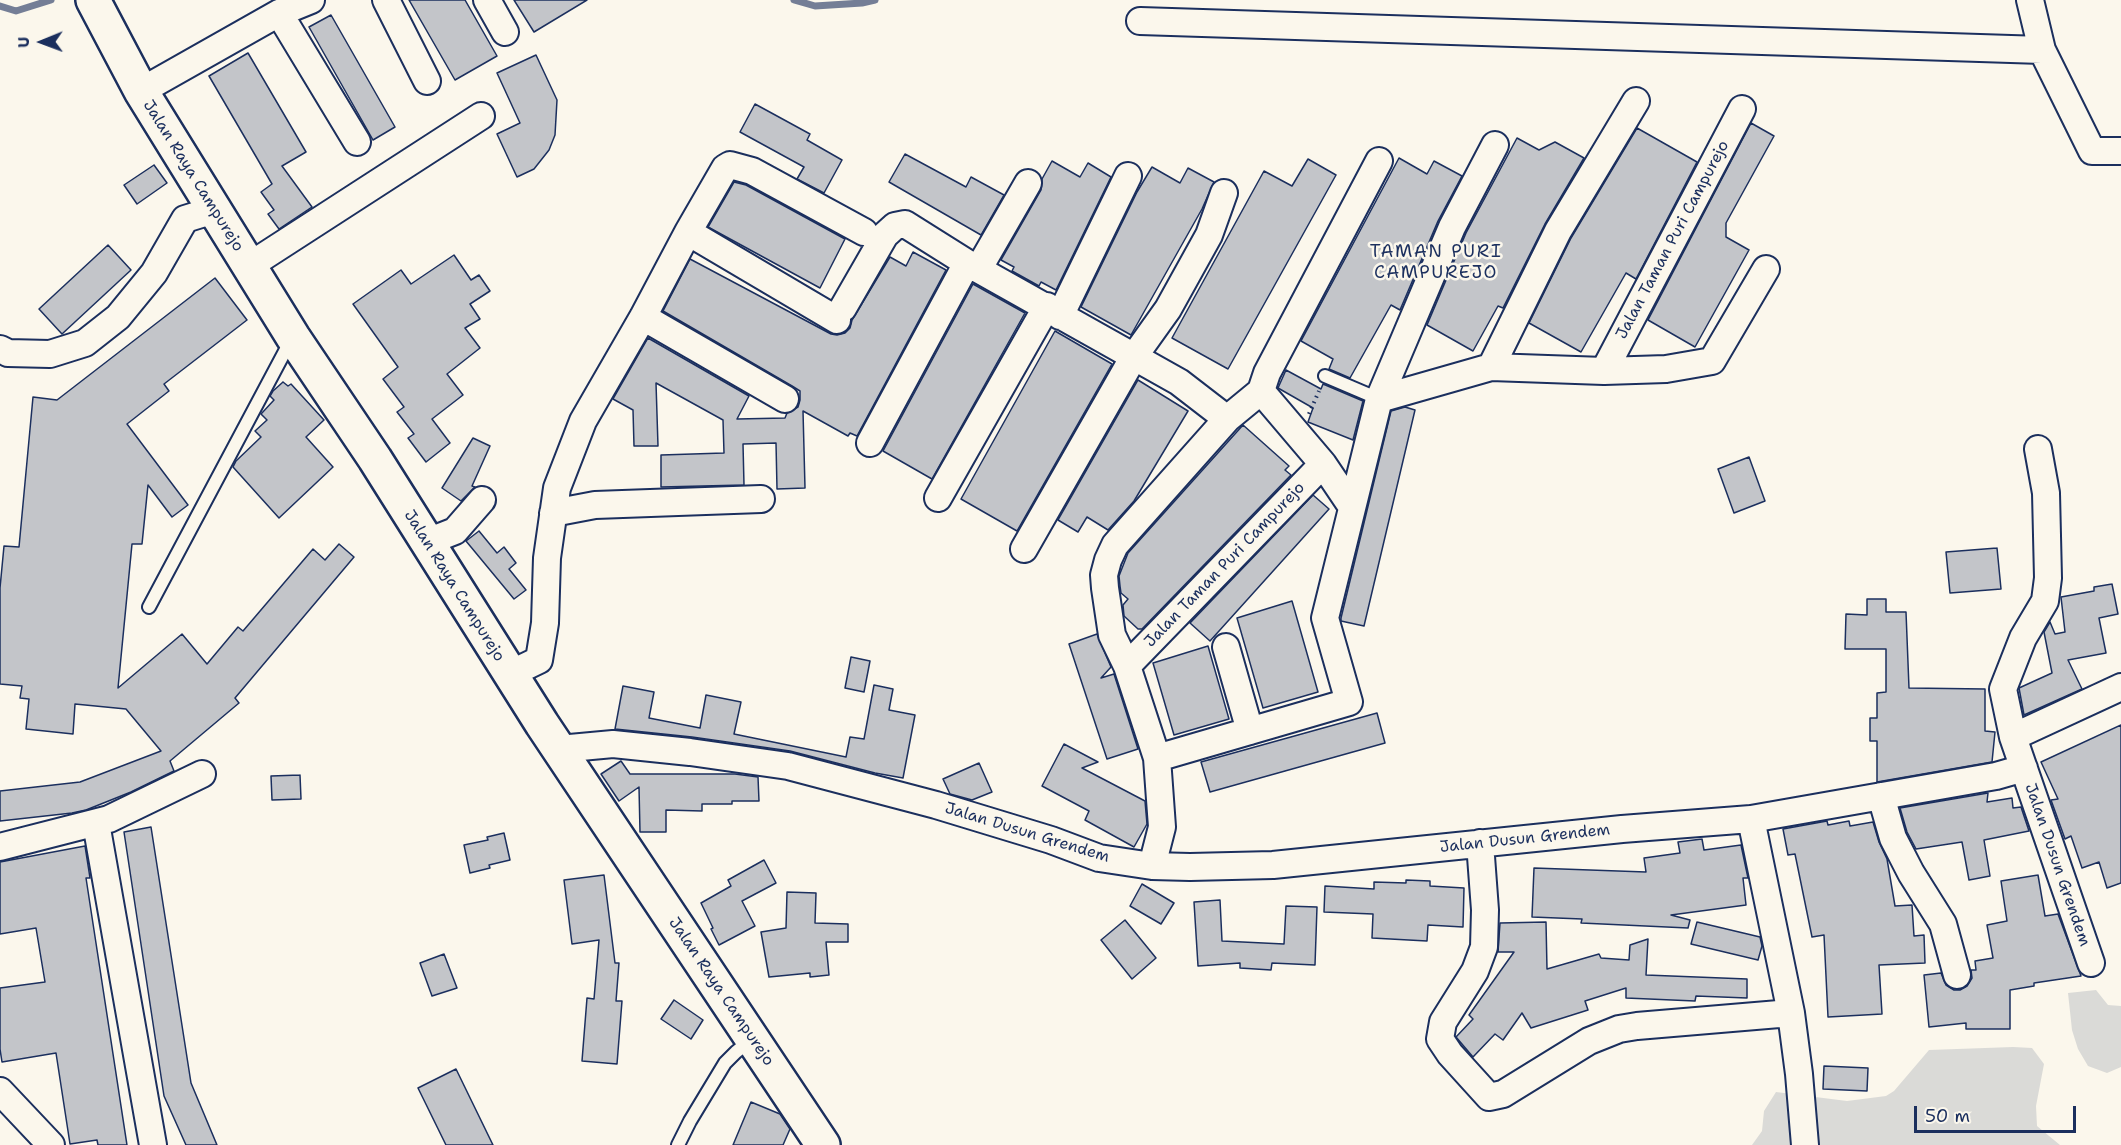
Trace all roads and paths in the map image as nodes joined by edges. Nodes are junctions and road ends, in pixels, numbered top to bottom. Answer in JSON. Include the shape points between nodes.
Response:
{"nodes":[{"id":1,"x":311,"y":0,"type":"edge"},
{"id":2,"x":386,"y":0,"type":"edge"},
{"id":3,"x":486,"y":0,"type":"edge"},
{"id":4,"x":2030,"y":0,"type":"edge"},
{"id":5,"x":97,"y":8,"type":"edge"},
{"id":6,"x":279,"y":13,"type":"junction"},
{"id":7,"x":1140,"y":21,"type":"dead end"},
{"id":8,"x":505,"y":32,"type":"dead end"},
{"id":9,"x":2042,"y":50,"type":"junction"},
{"id":10,"x":427,"y":81,"type":"dead end"},
{"id":11,"x":141,"y":91,"type":"junction"},
{"id":12,"x":1636,"y":101,"type":"dead end"},
{"id":13,"x":1742,"y":108,"type":"dead end"},
{"id":14,"x":481,"y":116,"type":"dead end"},
{"id":15,"x":357,"y":142,"type":"dead end"},
{"id":16,"x":1495,"y":145,"type":"dead end"},
{"id":17,"x":2121,"y":151,"type":"edge"},
{"id":18,"x":1379,"y":161,"type":"dead end"},
{"id":19,"x":1128,"y":176,"type":"dead end"},
{"id":20,"x":1028,"y":183,"type":"dead end"},
{"id":21,"x":1224,"y":193,"type":"dead end"},
{"id":22,"x":214,"y":210,"type":"junction"},
{"id":23,"x":688,"y":232,"type":"junction"},
{"id":24,"x":864,"y":232,"type":"dead end"},
{"id":25,"x":973,"y":265,"type":"junction"},
{"id":26,"x":249,"y":266,"type":"junction"},
{"id":27,"x":1766,"y":269,"type":"dead end"},
{"id":28,"x":1053,"y":311,"type":"junction"},
{"id":29,"x":643,"y":317,"type":"junction"},
{"id":30,"x":293,"y":337,"type":"junction"},
{"id":31,"x":0,"y":349,"type":"edge"},
{"id":32,"x":1133,"y":358,"type":"junction"},
{"id":33,"x":1491,"y":367,"type":"junction"},
{"id":34,"x":1604,"y":371,"type":"junction"},
{"id":35,"x":1325,"y":375,"type":"joint"},
{"id":36,"x":1261,"y":391,"type":"junction"},
{"id":37,"x":785,"y":399,"type":"dead end"},
{"id":38,"x":1378,"y":399,"type":"junction"},
{"id":39,"x":1227,"y":419,"type":"junction"},
{"id":40,"x":1300,"y":437,"type":"junction"},
{"id":41,"x":870,"y":442,"type":"dead end"},
{"id":42,"x":2038,"y":449,"type":"dead end"},
{"id":43,"x":1323,"y":464,"type":"junction"},
{"id":44,"x":938,"y":498,"type":"dead end"},
{"id":45,"x":761,"y":499,"type":"dead end"},
{"id":46,"x":482,"y":500,"type":"dead end"},
{"id":47,"x":1353,"y":507,"type":"junction"},
{"id":48,"x":553,"y":513,"type":"junction"},
{"id":49,"x":427,"y":542,"type":"junction"},
{"id":50,"x":1024,"y":549,"type":"dead end"},
{"id":51,"x":149,"y":607,"type":"dead end"},
{"id":52,"x":1226,"y":647,"type":"dead end"},
{"id":53,"x":1127,"y":666,"type":"junction"},
{"id":54,"x":510,"y":674,"type":"junction"},
{"id":55,"x":2121,"y":687,"type":"edge"},
{"id":56,"x":1250,"y":731,"type":"junction"},
{"id":57,"x":2013,"y":737,"type":"junction"},
{"id":58,"x":559,"y":749,"type":"junction"},
{"id":59,"x":1157,"y":758,"type":"junction"},
{"id":60,"x":2024,"y":768,"type":"junction"},
{"id":61,"x":202,"y":774,"type":"dead end"},
{"id":62,"x":1881,"y":796,"type":"junction"},
{"id":63,"x":1751,"y":819,"type":"junction"},
{"id":64,"x":96,"y":823,"type":"junction"},
{"id":65,"x":1480,"y":843,"type":"junction"},
{"id":66,"x":0,"y":847,"type":"edge"},
{"id":67,"x":1152,"y":866,"type":"junction"},
{"id":68,"x":2091,"y":963,"type":"dead end"},
{"id":69,"x":1957,"y":975,"type":"dead end"},
{"id":70,"x":1791,"y":1013,"type":"junction"},
{"id":71,"x":752,"y":1039,"type":"junction"},
{"id":72,"x":0,"y":1091,"type":"edge"},
{"id":73,"x":51,"y":1145,"type":"edge"},
{"id":74,"x":153,"y":1145,"type":"edge"},
{"id":75,"x":678,"y":1145,"type":"edge"},
{"id":76,"x":823,"y":1145,"type":"edge"},
{"id":77,"x":1805,"y":1145,"type":"edge"}],
"edges":[{"from":1,"to":6,"type":"street"},
{"from":2,"to":10,"type":"street"},
{"from":3,"to":8,"type":"street"},
{"from":4,"to":9,"type":"street"},
{"from":5,"to":11,"type":"main road","name":"Jalan Raya Campurejo"},
{"from":6,"to":11,"type":"street"},
{"from":6,"to":15,"type":"street"},
{"from":7,"to":9,"type":"street"},
{"from":9,"to":17,"type":"street","via":[[2092,151]]},
{"from":11,"to":22,"type":"main road","name":"Jalan Raya Campurejo"},
{"from":12,"to":33,"type":"street","via":[[1558,231]]},
{"from":13,"to":34,"type":"street","name":"Jalan Taman Puri Campurejo"},
{"from":14,"to":26,"type":"street"},
{"from":16,"to":38,"type":"street","via":[[1452,227]]},
{"from":18,"to":36,"type":"street","name":"Jalan Taman Puri Campurejo"},
{"from":19,"to":28,"type":"street"},
{"from":20,"to":25,"type":"street"},
{"from":21,"to":32,"type":"street","via":[[1209,235],[1168,309]]},
{"from":22,"to":26,"type":"main road","name":"Jalan Raya Campurejo"},
{"from":22,"to":31,"type":"street","via":[[184,219],[154,273],[118,317],[84,343],[50,354],[8,353]]},
{"from":23,"to":24,"type":"street","via":[[730,165],[752,171]]},
{"from":23,"to":25,"type":"street","via":[[840,314],[885,235],[895,226],[905,224]]},
{"from":23,"to":29,"type":"street"},
{"from":25,"to":28,"type":"street"},
{"from":25,"to":41,"type":"street"},
{"from":26,"to":30,"type":"main road","name":"Jalan Raya Campurejo"},
{"from":27,"to":34,"type":"street","via":[[1712,361],[1666,369]]},
{"from":28,"to":32,"type":"street"},
{"from":28,"to":44,"type":"street"},
{"from":29,"to":37,"type":"street"},
{"from":29,"to":48,"type":"street","via":[[583,421],[557,488]]},
{"from":30,"to":49,"type":"main road","name":"Jalan Raya Campurejo"},
{"from":30,"to":51,"type":"lane"},
{"from":32,"to":39,"type":"street","via":[[1179,382]]},
{"from":32,"to":50,"type":"street"},
{"from":33,"to":34,"type":"street"},
{"from":33,"to":38,"type":"street"},
{"from":35,"to":38,"type":"lane"},
{"from":35,"to":40,"type":"path"},
{"from":36,"to":39,"type":"street","name":"Jalan Taman Puri Campurejo"},
{"from":36,"to":40,"type":"street"},
{"from":38,"to":47,"type":"street"},
{"from":39,"to":53,"type":"street","name":"Jalan Taman Puri Campurejo","via":[[1115,545],[1108,560],[1104,575],[1112,635]]},
{"from":40,"to":43,"type":"street"},
{"from":42,"to":57,"type":"street","name":"Jalan Dusun Grendem","via":[[2046,493],[2048,578],[2045,601],[2023,638],[2003,689]]},
{"from":43,"to":47,"type":"street"},
{"from":43,"to":53,"type":"street","name":"Jalan Taman Puri Campurejo"},
{"from":45,"to":48,"type":"street","via":[[596,505]]},
{"from":46,"to":49,"type":"street","via":[[455,531]]},
{"from":47,"to":56,"type":"street","via":[[1325,618],[1349,702]]},
{"from":48,"to":54,"type":"street","via":[[541,653],[539,660]]},
{"from":49,"to":54,"type":"main road","name":"Jalan Raya Campurejo"},
{"from":52,"to":56,"type":"street"},
{"from":53,"to":59,"type":"street","name":"Jalan Taman Puri Campurejo"},
{"from":54,"to":58,"type":"main road","name":"Jalan Raya Campurejo"},
{"from":55,"to":57,"type":"street"},
{"from":56,"to":59,"type":"street"},
{"from":57,"to":60,"type":"street","name":"Jalan Dusun Grendem"},
{"from":58,"to":67,"type":"street","name":"Jalan Dusun Grendem","via":[[613,744],[788,766],[936,805],[1099,858]]},
{"from":58,"to":71,"type":"main road","name":"Jalan Raya Campurejo"},
{"from":59,"to":67,"type":"street","name":"Jalan Taman Puri Campurejo","via":[[1162,827]]},
{"from":60,"to":62,"type":"street","name":"Jalan Dusun Grendem"},
{"from":60,"to":68,"type":"street","name":"Jalan Dusun Grendem"},
{"from":61,"to":64,"type":"street"},
{"from":62,"to":63,"type":"street","name":"Jalan Dusun Grendem"},
{"from":62,"to":69,"type":"street","via":[[1893,838],[1943,924]]},
{"from":63,"to":65,"type":"street","name":"Jalan Dusun Grendem"},
{"from":63,"to":70,"type":"street"},
{"from":64,"to":66,"type":"street"},
{"from":64,"to":74,"type":"street"},
{"from":65,"to":67,"type":"street","name":"Jalan Dusun Grendem","via":[[1273,865]]},
{"from":65,"to":70,"type":"street","via":[[1484,947],[1475,971],[1443,1022],[1440,1039],[1489,1097],[1503,1094],[1589,1041],[1619,1029]]},
{"from":70,"to":77,"type":"street"},
{"from":71,"to":75,"type":"lane","via":[[725,1063]]},
{"from":71,"to":76,"type":"main road","name":"Jalan Raya Campurejo"},
{"from":72,"to":73,"type":"street"}]}
